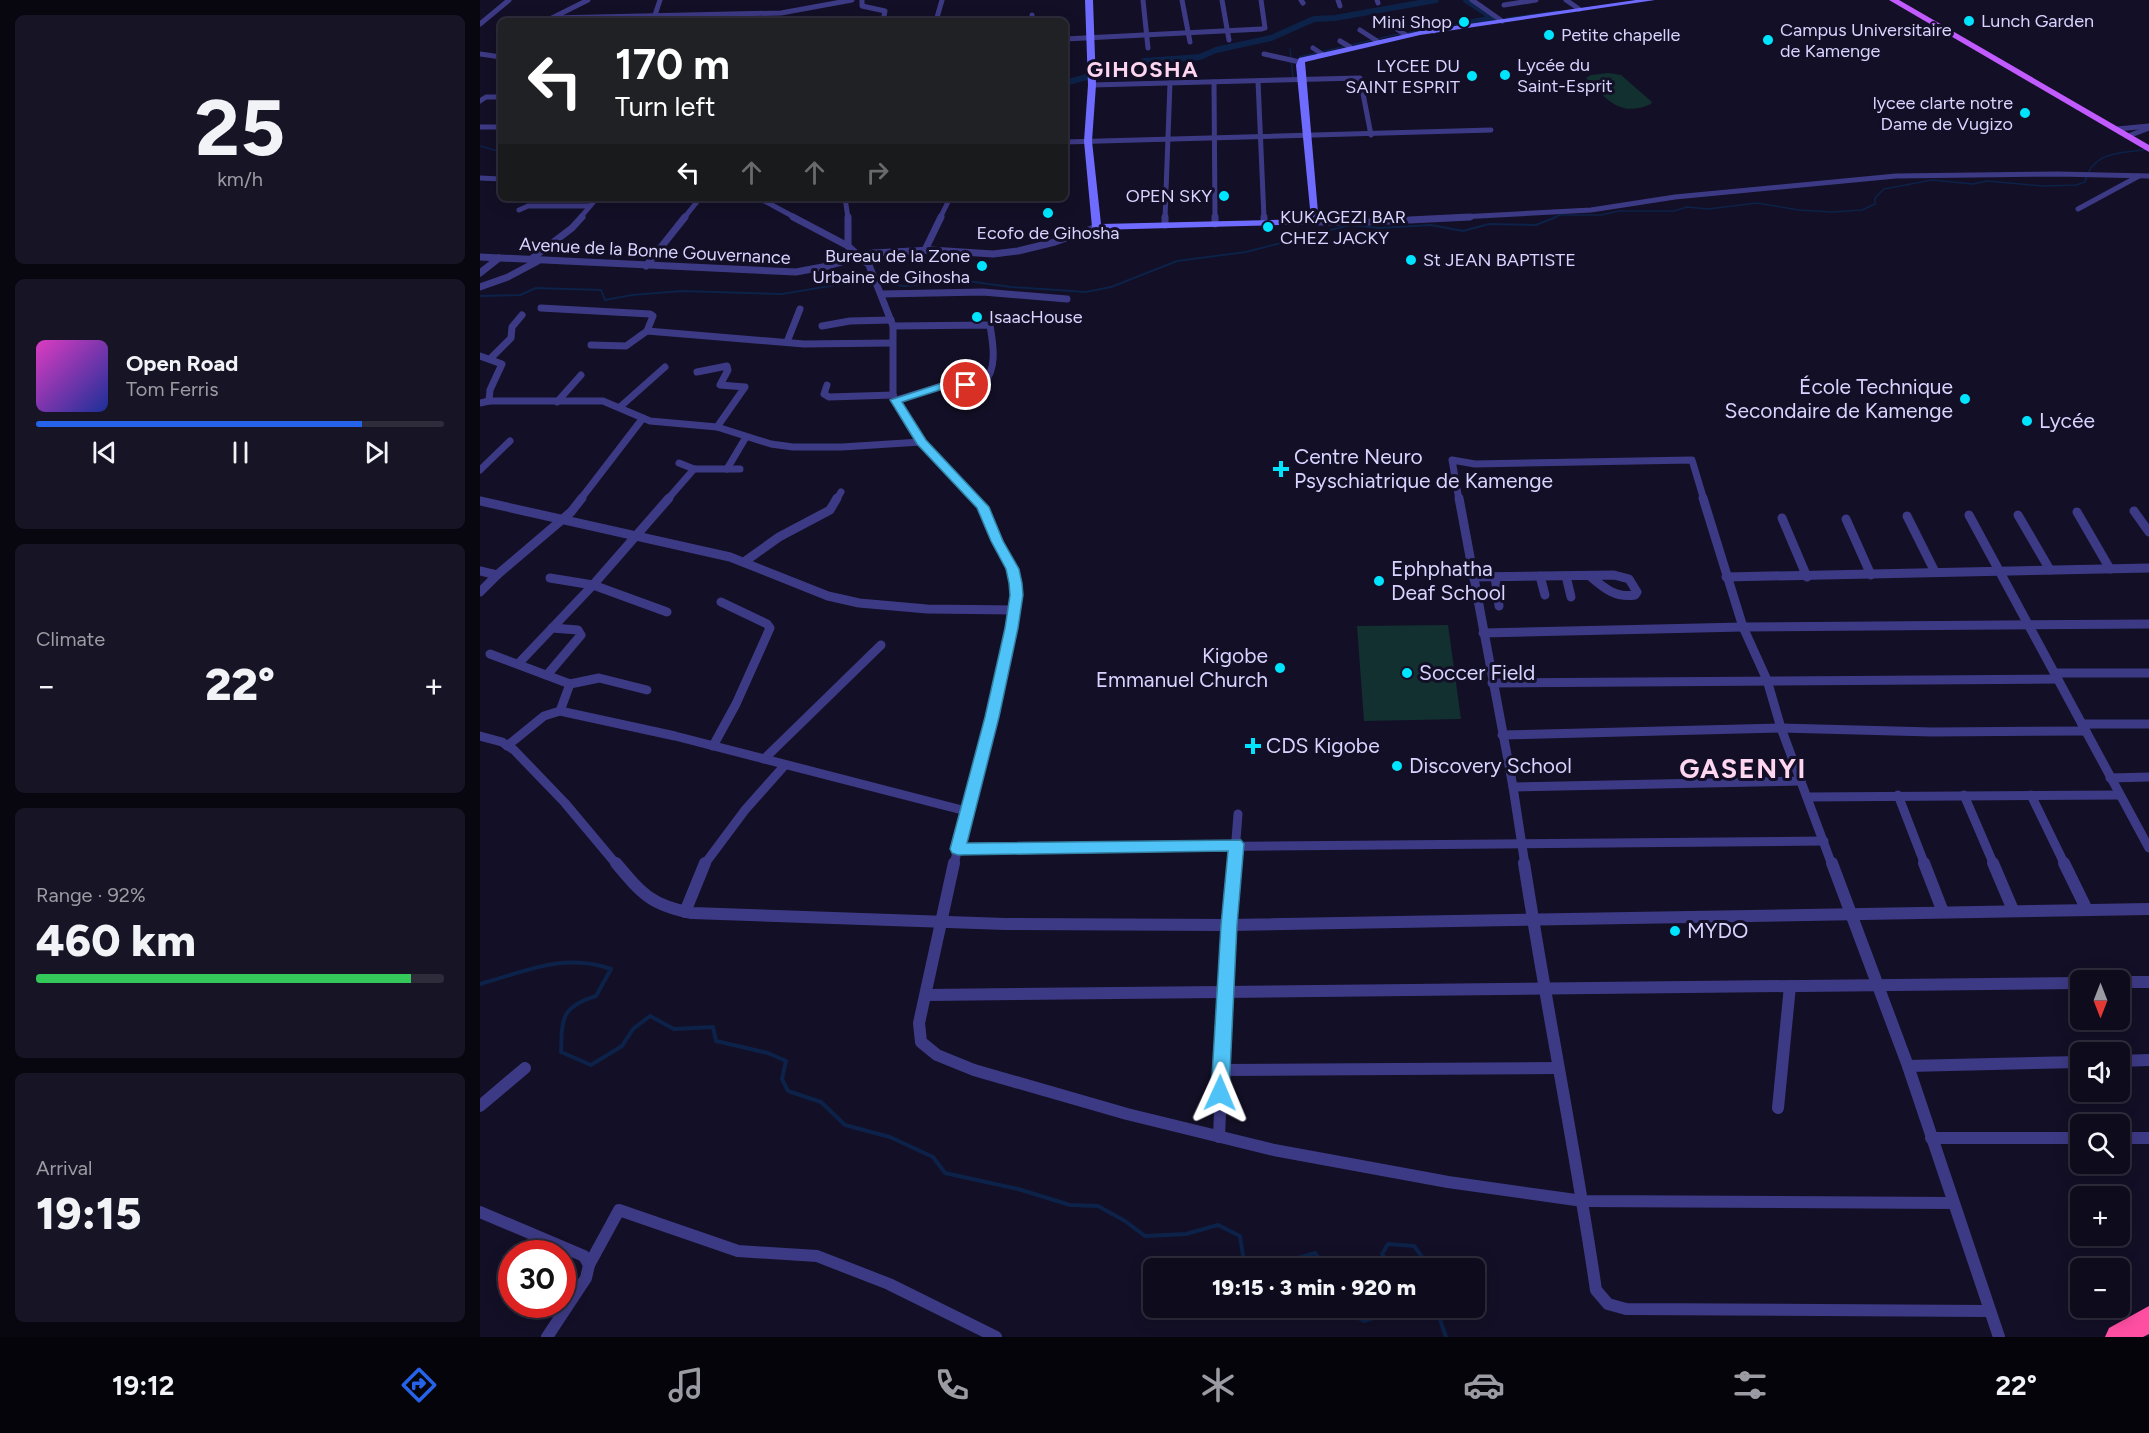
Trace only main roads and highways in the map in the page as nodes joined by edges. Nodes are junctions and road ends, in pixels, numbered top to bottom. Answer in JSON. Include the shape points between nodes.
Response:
{"nodes":[{"id":1,"x":1893,"y":0,"type":"edge"},
{"id":2,"x":1903,"y":0,"type":"edge"},
{"id":3,"x":1992,"y":54,"type":"junction"},
{"id":4,"x":2136,"y":137,"type":"edge"},
{"id":5,"x":2149,"y":1318,"type":"edge"},
{"id":6,"x":2118,"y":1337,"type":"edge"}],
"edges":[{"from":1,"to":3,"type":"main road"},
{"from":2,"to":3,"type":"main road"},
{"from":3,"to":4,"type":"main road","via":[[2071,105]]},
{"from":5,"to":6,"type":"highway"}]}
